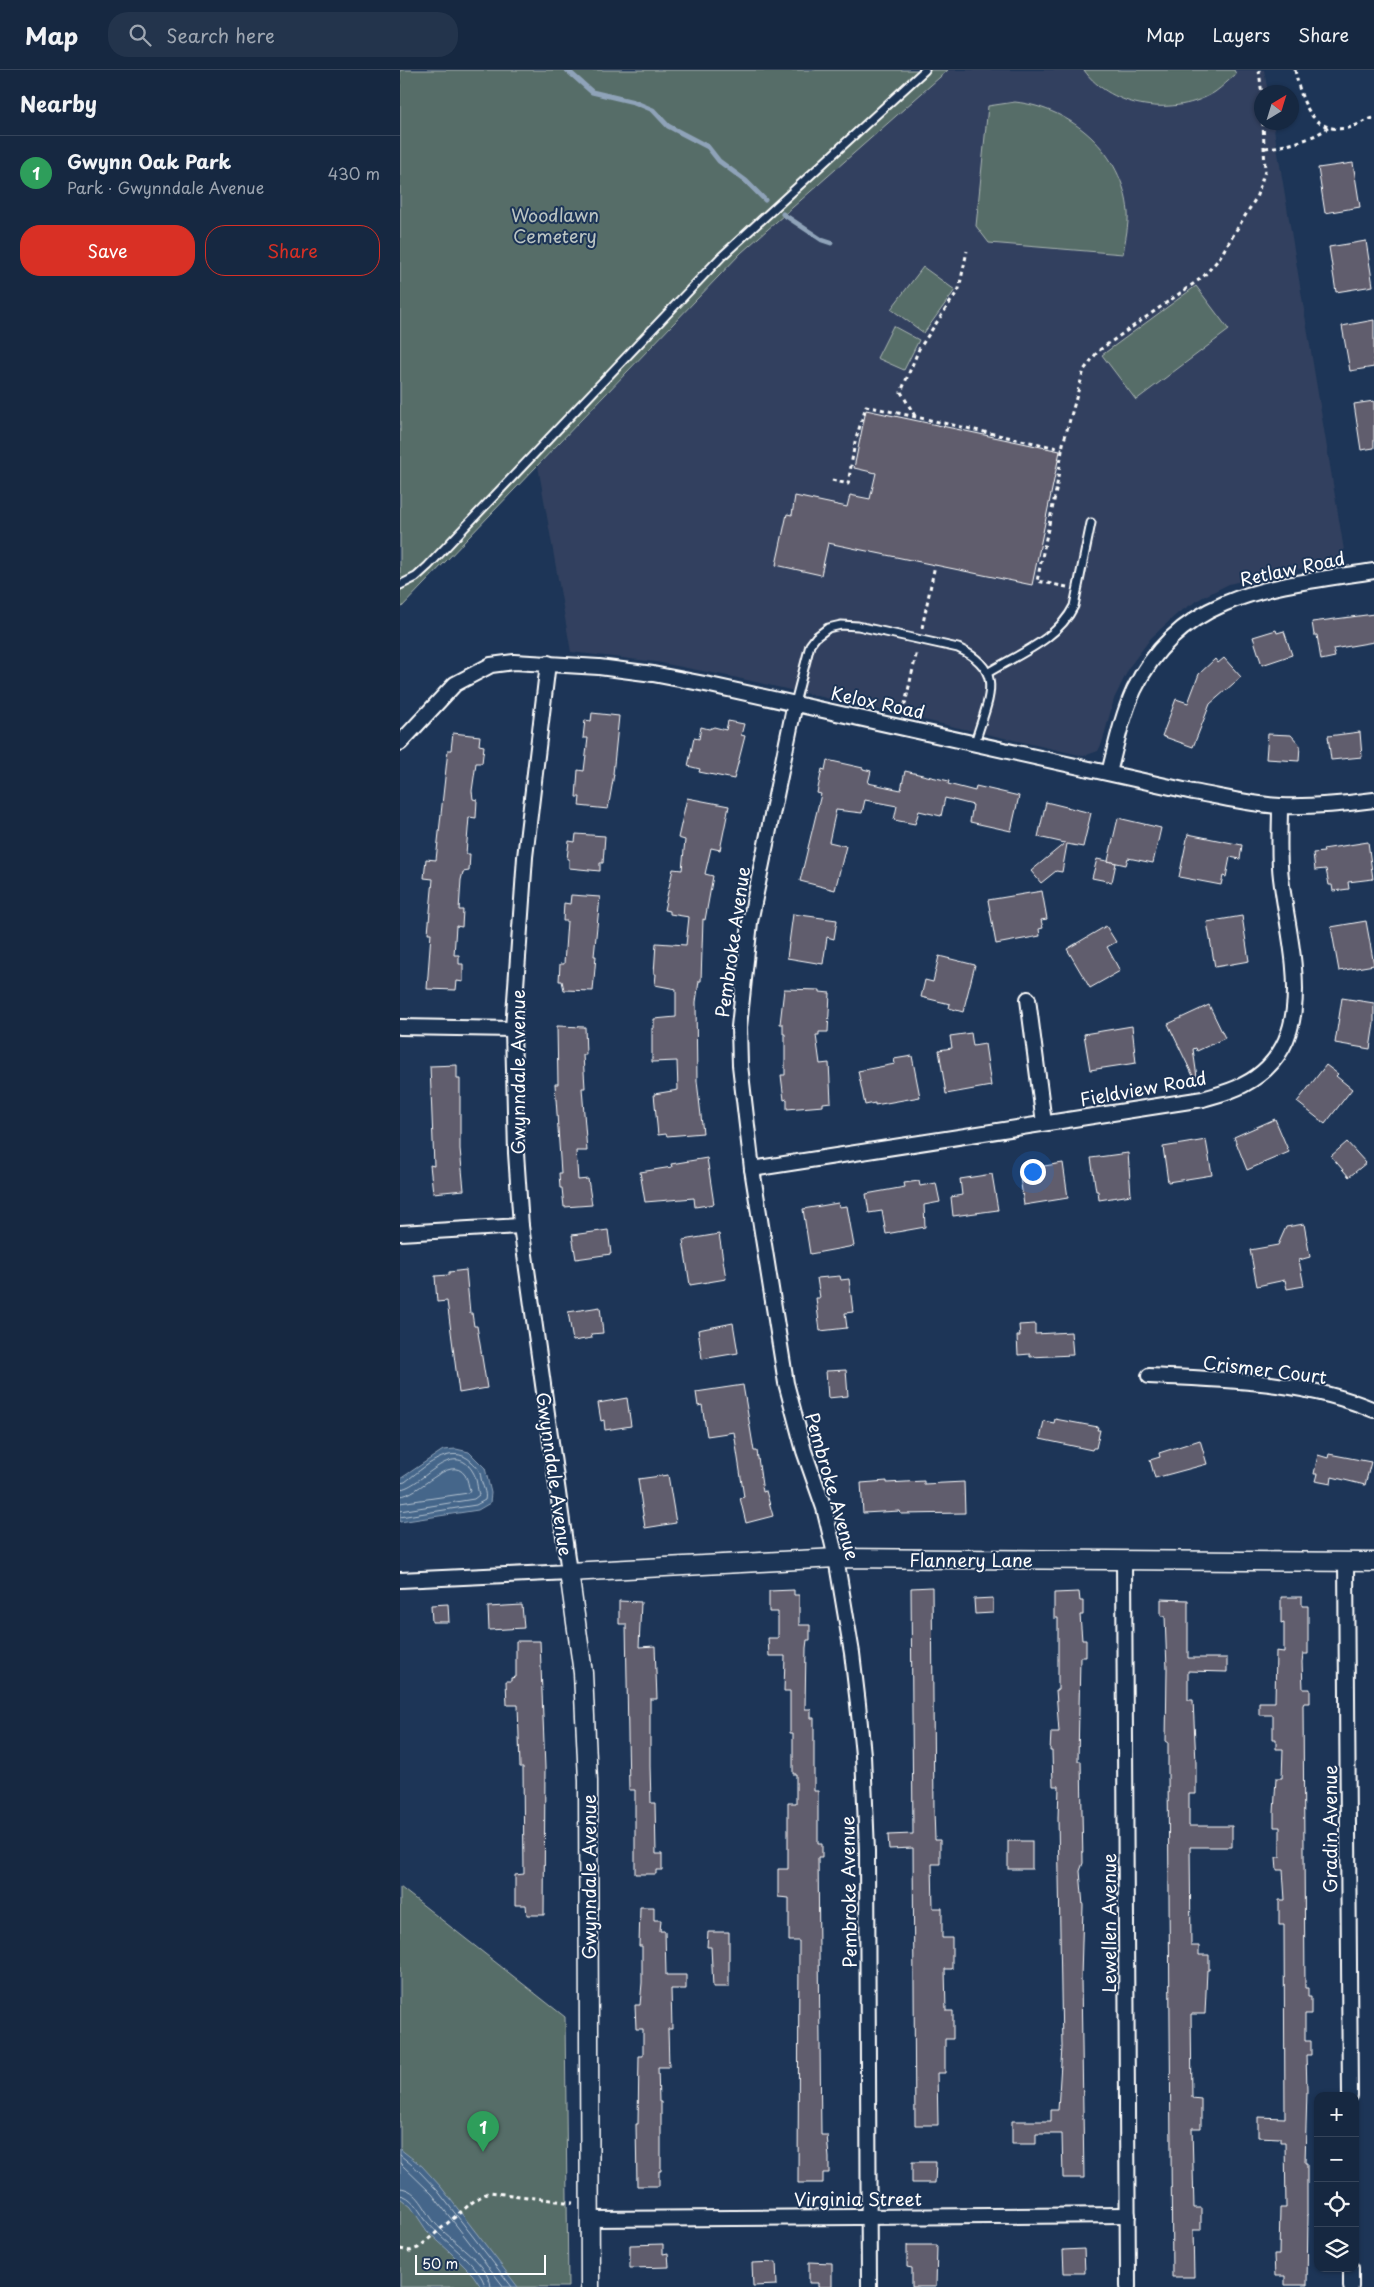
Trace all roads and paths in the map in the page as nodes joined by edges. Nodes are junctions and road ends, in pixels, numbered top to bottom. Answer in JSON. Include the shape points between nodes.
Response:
{"nodes":[{"id":1,"x":925,"y":70,"type":"edge"},
{"id":2,"x":1258,"y":70,"type":"edge"},
{"id":3,"x":1295,"y":70,"type":"edge"},
{"id":4,"x":1260,"y":85,"type":"edge"},
{"id":5,"x":1374,"y":118,"type":"edge"},
{"id":6,"x":1328,"y":128,"type":"junction"},
{"id":7,"x":1263,"y":130,"type":"edge"},
{"id":8,"x":1264,"y":148,"type":"junction"},
{"id":9,"x":967,"y":252,"type":"dead end"},
{"id":10,"x":915,"y":416,"type":"junction"},
{"id":11,"x":1062,"y":449,"type":"junction"},
{"id":12,"x":832,"y":480,"type":"dead end"},
{"id":13,"x":1091,"y":523,"type":"dead end"},
{"id":14,"x":1374,"y":571,"type":"edge"},
{"id":15,"x":400,"y":585,"type":"edge"},
{"id":16,"x":1077,"y":590,"type":"junction"},
{"id":17,"x":548,"y":663,"type":"junction"},
{"id":18,"x":989,"y":672,"type":"junction"},
{"id":19,"x":795,"y":704,"type":"junction"},
{"id":20,"x":976,"y":742,"type":"junction"},
{"id":21,"x":400,"y":743,"type":"edge"},
{"id":22,"x":1108,"y":773,"type":"junction"},
{"id":23,"x":1374,"y":800,"type":"edge"},
{"id":24,"x":1280,"y":806,"type":"junction"},
{"id":25,"x":1028,"y":999,"type":"dead end"},
{"id":26,"x":400,"y":1026,"type":"edge"},
{"id":27,"x":513,"y":1029,"type":"junction"},
{"id":28,"x":1044,"y":1123,"type":"junction"},
{"id":29,"x":752,"y":1169,"type":"junction"},
{"id":30,"x":521,"y":1226,"type":"junction"},
{"id":31,"x":400,"y":1233,"type":"edge"},
{"id":32,"x":1149,"y":1376,"type":"dead end"},
{"id":33,"x":1374,"y":1410,"type":"edge"},
{"id":34,"x":836,"y":1558,"type":"junction"},
{"id":35,"x":1124,"y":1559,"type":"junction"},
{"id":36,"x":1346,"y":1562,"type":"junction"},
{"id":37,"x":1374,"y":1562,"type":"edge"},
{"id":38,"x":569,"y":1572,"type":"junction"},
{"id":39,"x":400,"y":1580,"type":"edge"},
{"id":40,"x":1350,"y":2092,"type":"edge"},
{"id":41,"x":589,"y":2211,"type":"junction"},
{"id":42,"x":1128,"y":2215,"type":"junction"},
{"id":43,"x":868,"y":2217,"type":"junction"},
{"id":44,"x":400,"y":2249,"type":"edge"},
{"id":45,"x":1351,"y":2272,"type":"edge"},
{"id":46,"x":590,"y":2287,"type":"edge"},
{"id":47,"x":869,"y":2287,"type":"edge"},
{"id":48,"x":1128,"y":2287,"type":"edge"},
{"id":49,"x":1351,"y":2287,"type":"edge"}],
"edges":[{"from":1,"to":15,"type":"lane","via":[[720,257],[428,566]]},
{"from":2,"to":4,"type":"path"},
{"from":3,"to":6,"type":"path","via":[[1304,104],[1314,119]]},
{"from":5,"to":6,"type":"path","via":[[1349,128]]},
{"from":6,"to":8,"type":"path","via":[[1290,146]]},
{"from":7,"to":8,"type":"path"},
{"from":8,"to":11,"type":"path","via":[[1265,170],[1256,198],[1218,260],[1203,277],[1098,351],[1084,370]]},
{"from":9,"to":10,"type":"path","via":[[959,289],[919,349],[901,392]]},
{"from":10,"to":11,"type":"path"},
{"from":10,"to":12,"type":"path","via":[[866,406],[855,442],[848,484]]},
{"from":11,"to":16,"type":"path","via":[[1037,581]]},
{"from":13,"to":16,"type":"lane"},
{"from":14,"to":22,"type":"street","name":"Retlaw Road","via":[[1252,593],[1218,605],[1190,622],[1168,641],[1134,690]]},
{"from":16,"to":18,"type":"lane","via":[[1074,606],[1060,626]]},
{"from":17,"to":19,"type":"street","name":"Kelox Road","via":[[653,674]]},
{"from":17,"to":21,"type":"street","name":"Kelox Road","via":[[491,665],[471,674],[456,684]]},
{"from":17,"to":27,"type":"street","name":"Gwynndale Avenue","via":[[525,857]]},
{"from":18,"to":19,"type":"lane","via":[[973,655],[958,648],[841,625],[828,628],[810,645]]},
{"from":18,"to":20,"type":"lane","via":[[989,695]]},
{"from":19,"to":20,"type":"street","name":"Kelox Road"},
{"from":19,"to":29,"type":"street","name":"Pembroke Avenue","via":[[751,913],[743,974],[740,1066]]},
{"from":20,"to":22,"type":"street","name":"Kelox Road"},
{"from":22,"to":24,"type":"street","name":"Kelox Road","via":[[1193,792]]},
{"from":23,"to":24,"type":"street","name":"Kelox Road"},
{"from":24,"to":28,"type":"street","name":"Fieldview Road","via":[[1281,878],[1297,982],[1291,1024],[1278,1053],[1262,1072],[1243,1085],[1203,1099]]},
{"from":25,"to":28,"type":"street"},
{"from":26,"to":27,"type":"street"},
{"from":27,"to":30,"type":"street","name":"Gwynndale Avenue"},
{"from":28,"to":29,"type":"street","name":"Fieldview Road"},
{"from":29,"to":34,"type":"street","name":"Pembroke Avenue","via":[[786,1383]]},
{"from":30,"to":31,"type":"street"},
{"from":30,"to":38,"type":"street","name":"Gwynndale Avenue"},
{"from":32,"to":33,"type":"street","name":"Crismer Court","via":[[1240,1380],[1324,1394]]},
{"from":34,"to":35,"type":"street","name":"Flannery Lane"},
{"from":34,"to":38,"type":"street","name":"Flannery Lane"},
{"from":34,"to":43,"type":"street","name":"Pembroke Avenue","via":[[851,1644],[866,1808]]},
{"from":35,"to":36,"type":"street","name":"Flannery Lane"},
{"from":35,"to":42,"type":"street","name":"Lewellen Avenue"},
{"from":36,"to":37,"type":"street","name":"Flannery Lane"},
{"from":36,"to":40,"type":"street","name":"Gradin Avenue"},
{"from":38,"to":39,"type":"street"},
{"from":38,"to":41,"type":"street","name":"Gwynndale Avenue","via":[[583,1673],[586,1724]]},
{"from":41,"to":43,"type":"street","name":"Virginia Street"},
{"from":41,"to":44,"type":"path","via":[[505,2192],[489,2192],[463,2209],[418,2248],[410,2251]]},
{"from":41,"to":46,"type":"street","name":"Gwynndale Avenue"},
{"from":42,"to":43,"type":"street","name":"Virginia Street"},
{"from":42,"to":48,"type":"street","name":"Lewellen Avenue"},
{"from":43,"to":47,"type":"street","name":"Pembroke Avenue"},
{"from":45,"to":49,"type":"street"}]}
